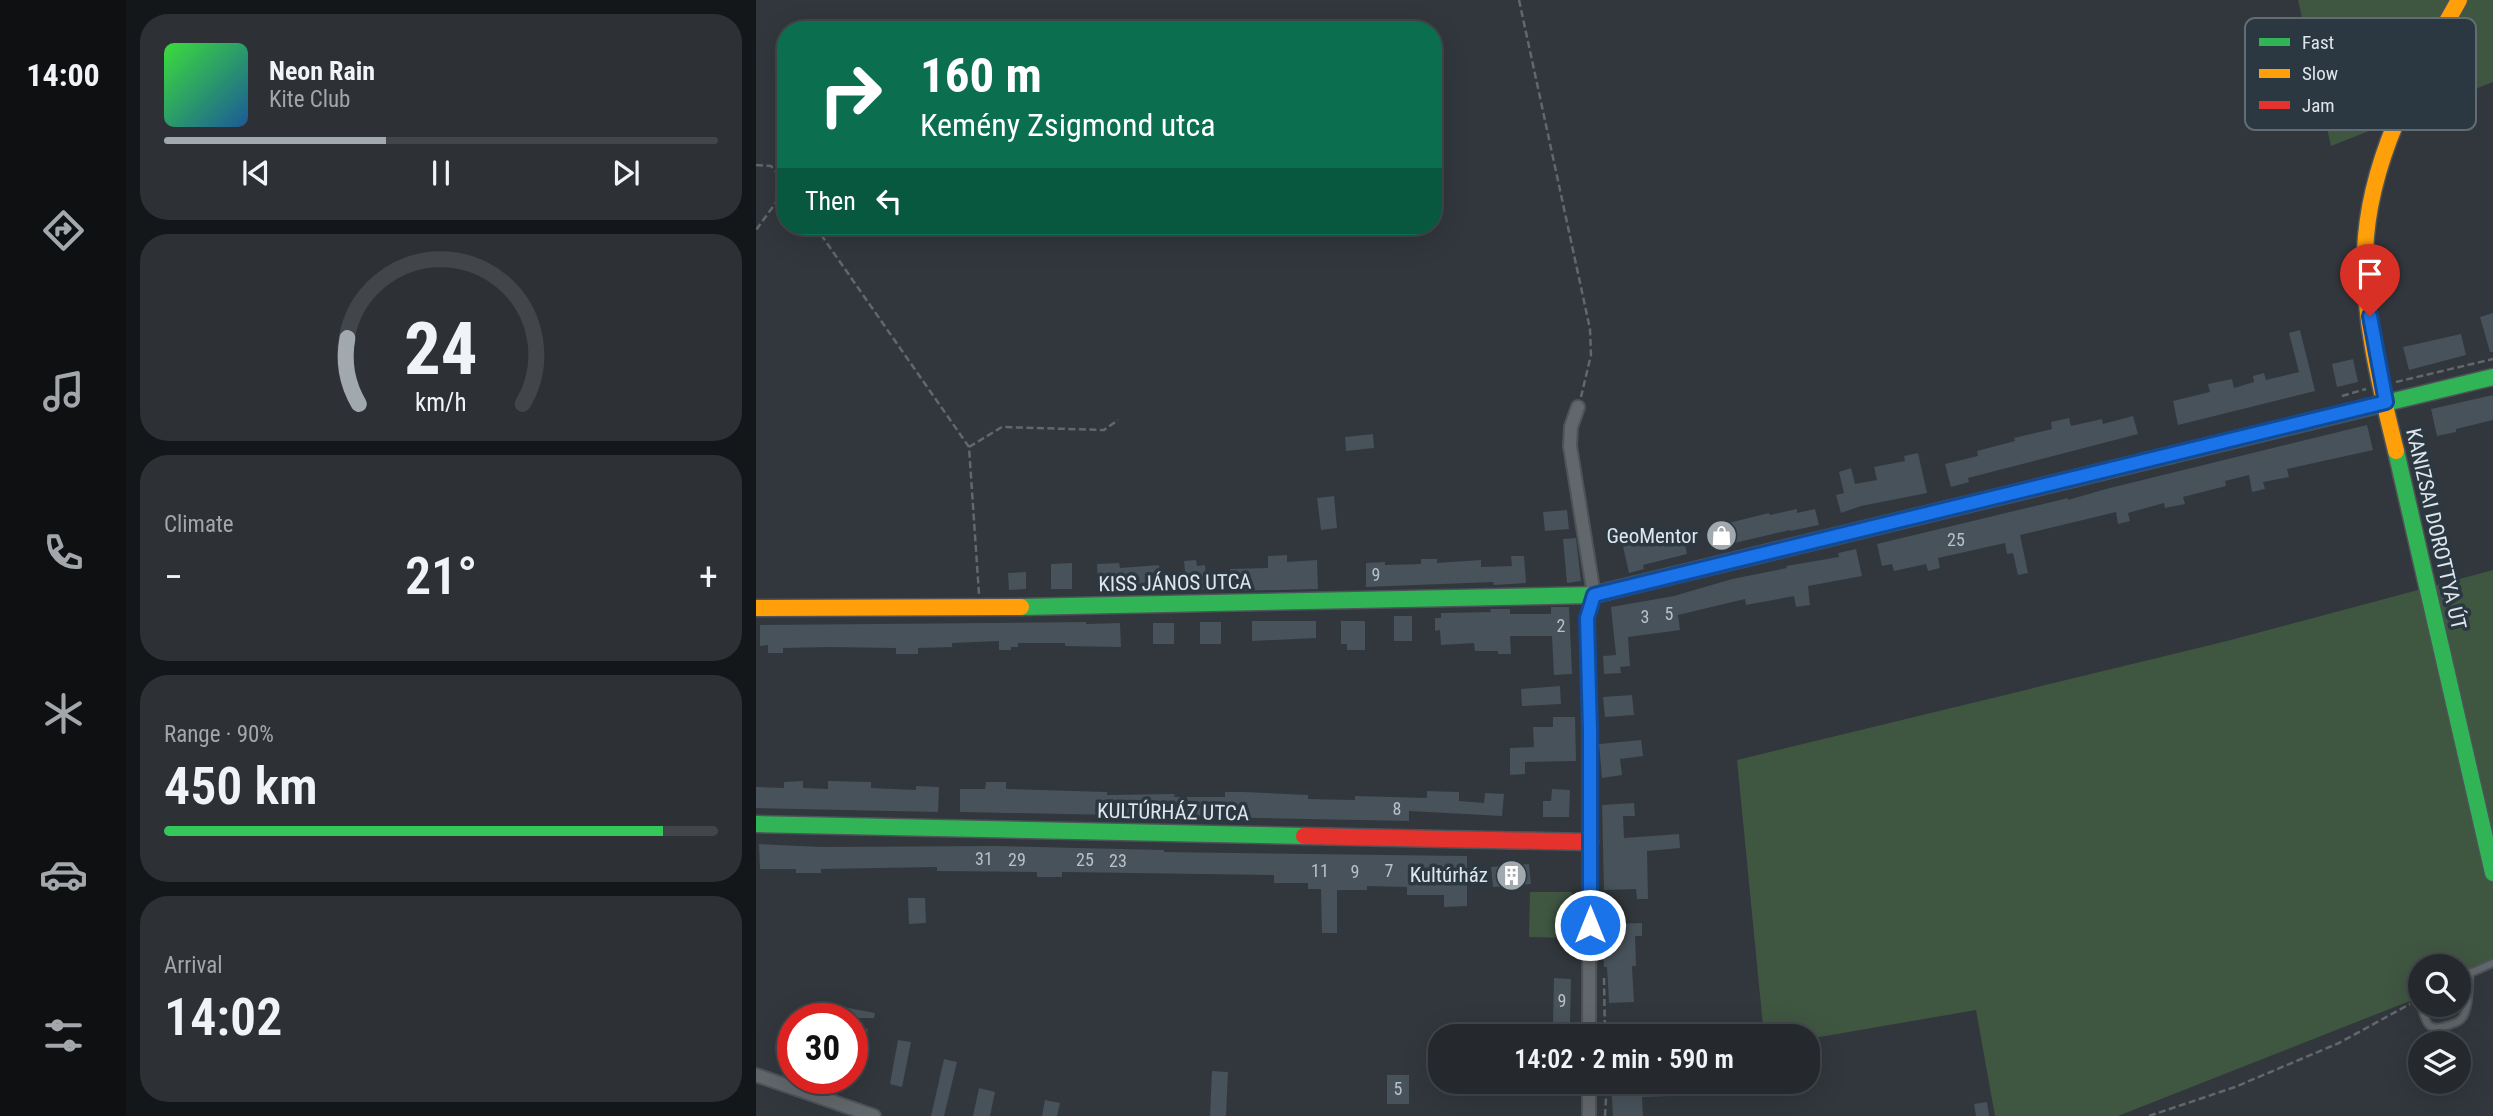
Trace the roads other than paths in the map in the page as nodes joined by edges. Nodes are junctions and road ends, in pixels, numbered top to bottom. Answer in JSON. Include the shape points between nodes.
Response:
{"nodes":[{"id":1,"x":2459,"y":0,"type":"edge"},
{"id":2,"x":2449,"y":18,"type":"edge"},
{"id":3,"x":2392,"y":130,"type":"edge"},
{"id":4,"x":2493,"y":377,"type":"edge"},
{"id":5,"x":2386,"y":402,"type":"junction"},
{"id":6,"x":1578,"y":407,"type":"road end"},
{"id":7,"x":1594,"y":595,"type":"junction"},
{"id":8,"x":756,"y":608,"type":"edge"},
{"id":9,"x":756,"y":824,"type":"edge"},
{"id":10,"x":1590,"y":842,"type":"junction"},
{"id":11,"x":2493,"y":873,"type":"edge"},
{"id":12,"x":2493,"y":964,"type":"edge"},
{"id":13,"x":2471,"y":972,"type":"edge"},
{"id":14,"x":2424,"y":1017,"type":"edge"},
{"id":15,"x":2463,"y":1017,"type":"edge"},
{"id":16,"x":1589,"y":1024,"type":"edge"},
{"id":17,"x":756,"y":1075,"type":"edge"},
{"id":18,"x":1589,"y":1094,"type":"edge"},
{"id":19,"x":874,"y":1116,"type":"edge"},
{"id":20,"x":1589,"y":1116,"type":"edge"}],
"edges":[{"from":1,"to":2,"type":"street","name":"KANIZSAI DOROTTYA ÚT"},
{"from":3,"to":5,"type":"street","name":"KANIZSAI DOROTTYA ÚT","via":[[2376,176],[2365,257],[2370,316]]},
{"from":4,"to":5,"type":"street","name":"KISS JÁNOS UTCA"},
{"from":5,"to":7,"type":"street","name":"KISS JÁNOS UTCA"},
{"from":5,"to":11,"type":"street","name":"KANIZSAI DOROTTYA ÚT"},
{"from":6,"to":7,"type":"street","via":[[1570,446]]},
{"from":7,"to":8,"type":"street","name":"KISS JÁNOS UTCA"},
{"from":7,"to":10,"type":"street","via":[[1587,618]]},
{"from":9,"to":10,"type":"street","name":"KULTÚRHÁZ UTCA"},
{"from":10,"to":16,"type":"street"},
{"from":12,"to":13,"type":"lane"},
{"from":14,"to":15,"type":"lane","via":[[2439,1029]]},
{"from":17,"to":19,"type":"street"},
{"from":18,"to":20,"type":"street"}]}
